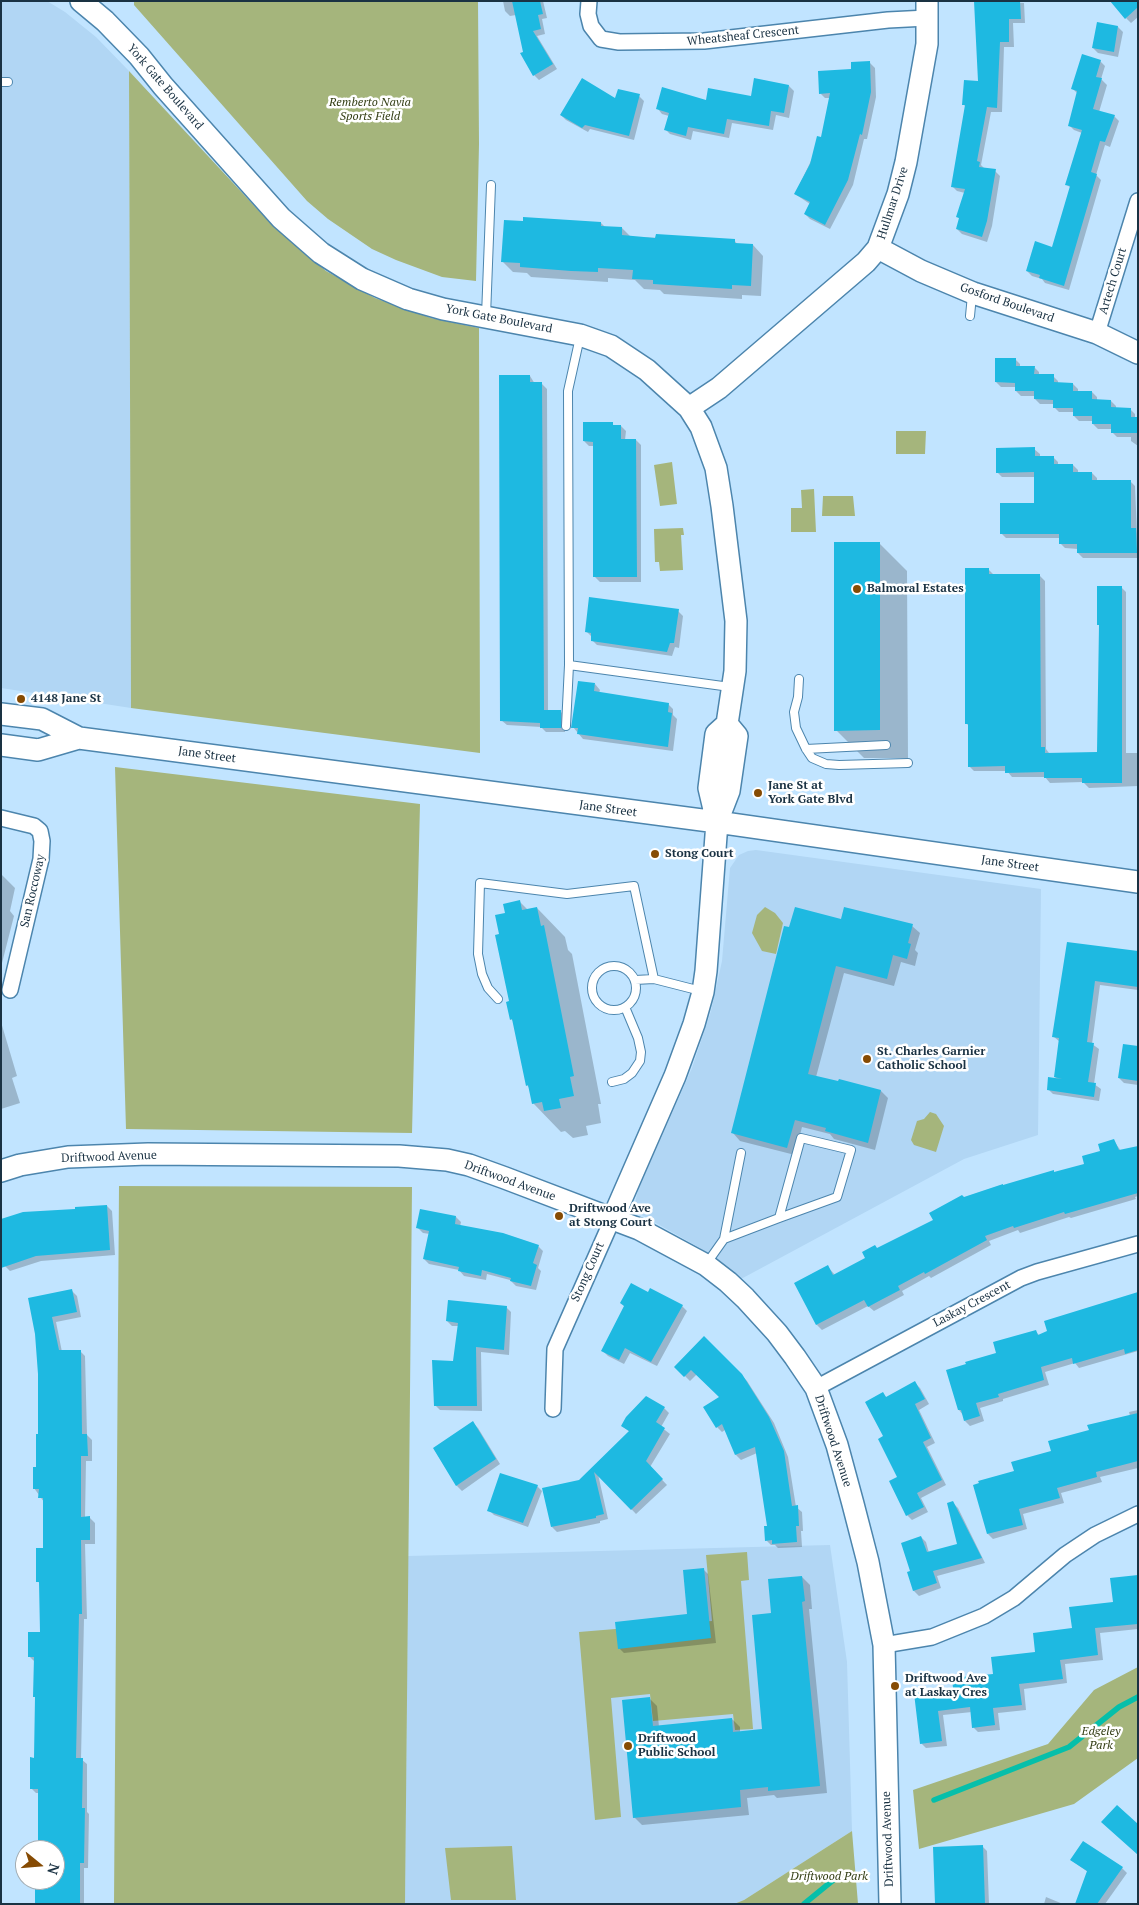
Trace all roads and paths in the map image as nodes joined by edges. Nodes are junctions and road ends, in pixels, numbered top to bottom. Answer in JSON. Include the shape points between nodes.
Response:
{"nodes":[{"id":1,"x":81,"y":1,"type":"edge"},
{"id":2,"x":589,"y":1,"type":"edge"},
{"id":3,"x":927,"y":10,"type":"edge"},
{"id":4,"x":491,"y":185,"type":"dead end"},
{"id":5,"x":1138,"y":201,"type":"edge"},
{"id":6,"x":878,"y":248,"type":"junction"},
{"id":7,"x":973,"y":292,"type":"junction"},
{"id":8,"x":486,"y":316,"type":"junction"},
{"id":9,"x":970,"y":316,"type":"dead end"},
{"id":10,"x":1097,"y":333,"type":"junction"},
{"id":11,"x":580,"y":335,"type":"junction"},
{"id":12,"x":1138,"y":353,"type":"edge"},
{"id":13,"x":689,"y":408,"type":"junction"},
{"id":14,"x":569,"y":665,"type":"junction"},
{"id":15,"x":798,"y":680,"type":"dead end"},
{"id":16,"x":732,"y":687,"type":"junction"},
{"id":17,"x":1,"y":714,"type":"edge"},
{"id":18,"x":566,"y":726,"type":"dead end"},
{"id":19,"x":79,"y":738,"type":"junction"},
{"id":20,"x":886,"y":745,"type":"dead end"},
{"id":21,"x":1,"y":746,"type":"edge"},
{"id":22,"x":806,"y":749,"type":"junction"},
{"id":23,"x":908,"y":763,"type":"dead end"},
{"id":24,"x":1,"y":818,"type":"edge"},
{"id":25,"x":717,"y":822,"type":"junction"},
{"id":26,"x":1138,"y":882,"type":"edge"},
{"id":27,"x":654,"y":978,"type":"junction"},
{"id":28,"x":635,"y":980,"type":"junction"},
{"id":29,"x":10,"y":990,"type":"dead end"},
{"id":30,"x":703,"y":992,"type":"junction"},
{"id":31,"x":498,"y":999,"type":"dead end"},
{"id":32,"x":625,"y":1007,"type":"junction"},
{"id":33,"x":612,"y":1082,"type":"dead end"},
{"id":34,"x":741,"y":1154,"type":"dead end"},
{"id":35,"x":1,"y":1171,"type":"edge"},
{"id":36,"x":613,"y":1218,"type":"junction"},
{"id":37,"x":779,"y":1218,"type":"junction"},
{"id":38,"x":724,"y":1239,"type":"junction"},
{"id":39,"x":1138,"y":1244,"type":"edge"},
{"id":40,"x":706,"y":1265,"type":"junction"},
{"id":41,"x":816,"y":1388,"type":"junction"},
{"id":42,"x":554,"y":1410,"type":"dead end"},
{"id":43,"x":1138,"y":1514,"type":"edge"},
{"id":44,"x":884,"y":1645,"type":"junction"},
{"id":45,"x":890,"y":1904,"type":"edge"}],
"edges":[{"from":1,"to":8,"type":"street","name":"York Gate Boulevard","via":[[105,20],[139,56],[281,218],[321,253],[362,279],[408,299]]},
{"from":2,"to":3,"type":"street","name":"Wheatsheaf Crescent","via":[[591,26],[600,39],[618,42],[704,41],[888,20]]},
{"from":3,"to":6,"type":"street","name":"Hullmar Drive","via":[[927,44],[906,162]]},
{"from":4,"to":8,"type":"lane"},
{"from":5,"to":10,"type":"street","name":"Artech Court"},
{"from":6,"to":7,"type":"street","name":"Gosford Boulevard","via":[[921,271]]},
{"from":6,"to":13,"type":"street","name":"Hullmar Drive","via":[[862,266],[718,388]]},
{"from":7,"to":9,"type":"lane"},
{"from":7,"to":10,"type":"street","name":"Gosford Boulevard"},
{"from":8,"to":11,"type":"street","name":"York Gate Boulevard"},
{"from":10,"to":12,"type":"street","name":"Gosford Boulevard"},
{"from":11,"to":13,"type":"street","name":"York Gate Boulevard","via":[[611,346],[648,370]]},
{"from":11,"to":14,"type":"lane","via":[[568,391]]},
{"from":13,"to":16,"type":"street","name":"York Gate Boulevard","via":[[701,427],[716,468],[722,506],[736,621],[736,663]]},
{"from":14,"to":16,"type":"lane"},
{"from":14,"to":18,"type":"lane"},
{"from":15,"to":22,"type":"lane","via":[[794,712],[796,728]]},
{"from":16,"to":25,"type":"street","name":"York Gate Boulevard","via":[[727,724],[716,734],[709,788]]},
{"from":17,"to":19,"type":"street","name":"Jane Street","via":[[42,719]]},
{"from":19,"to":21,"type":"street","name":"Jane Street","via":[[38,750]]},
{"from":19,"to":25,"type":"street","name":"Jane Street"},
{"from":20,"to":22,"type":"lane"},
{"from":22,"to":23,"type":"lane","via":[[812,758],[826,764]]},
{"from":24,"to":29,"type":"street","name":"San Roccoway","via":[[34,826],[40,831],[42,841],[41,859]]},
{"from":25,"to":26,"type":"street","name":"Jane Street"},
{"from":25,"to":30,"type":"street","name":"Stong Court"},
{"from":27,"to":28,"type":"lane"},
{"from":27,"to":30,"type":"lane"},
{"from":27,"to":31,"type":"lane","via":[[634,886],[566,894],[480,883],[478,954],[488,988]]},
{"from":28,"to":32,"type":"lane","via":[[634,998]]},
{"from":28,"to":32,"type":"lane","via":[[619,966],[606,968],[595,977],[593,991],[599,1003],[611,1010]]},
{"from":30,"to":36,"type":"street","name":"Stong Court","via":[[675,1076]]},
{"from":32,"to":33,"type":"lane","via":[[638,1038],[640,1061],[632,1073]]},
{"from":34,"to":38,"type":"lane"},
{"from":35,"to":36,"type":"street","name":"Driftwood Avenue","via":[[79,1156],[424,1157],[469,1165]]},
{"from":36,"to":40,"type":"street","name":"Driftwood Avenue","via":[[659,1238]]},
{"from":36,"to":42,"type":"street","name":"Stong Court","via":[[555,1349]]},
{"from":37,"to":37,"type":"lane","via":[[802,1138],[851,1150],[837,1197]]},
{"from":37,"to":38,"type":"lane"},
{"from":38,"to":40,"type":"lane"},
{"from":39,"to":41,"type":"street","name":"Laskay Crescent","via":[[1021,1278]]},
{"from":40,"to":41,"type":"street","name":"Driftwood Avenue","via":[[761,1314],[796,1356]]},
{"from":41,"to":44,"type":"street","name":"Driftwood Avenue","via":[[837,1445],[853,1504]]},
{"from":43,"to":44,"type":"street","via":[[1095,1535],[991,1612],[932,1637]]},
{"from":44,"to":45,"type":"street","name":"Driftwood Avenue"}]}
